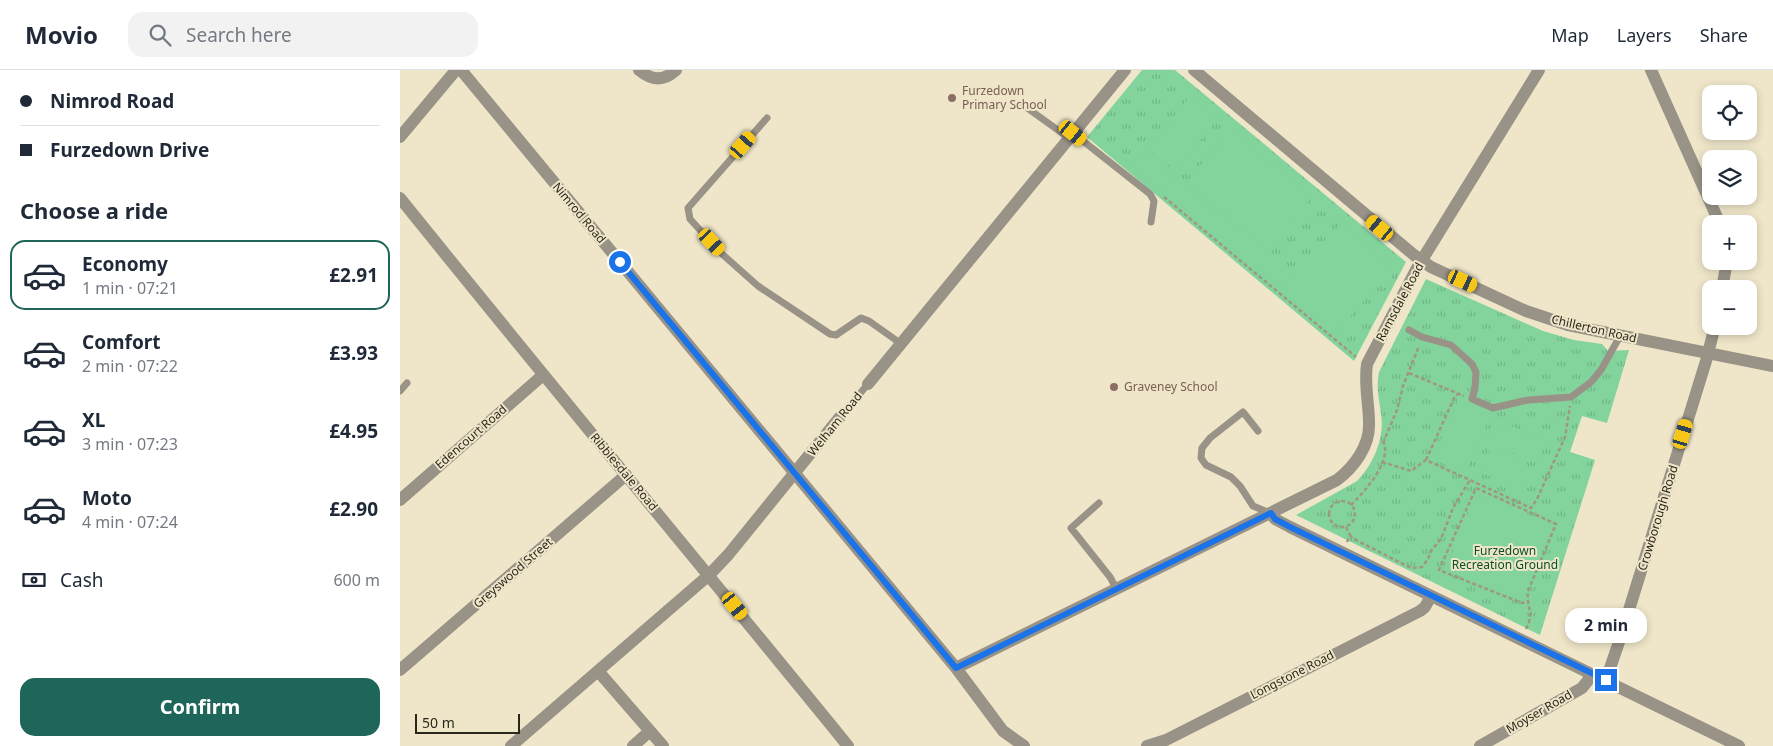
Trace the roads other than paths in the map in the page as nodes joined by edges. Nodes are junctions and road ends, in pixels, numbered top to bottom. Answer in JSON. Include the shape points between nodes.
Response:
{"nodes":[{"id":1,"x":456,"y":70,"type":"edge"},
{"id":2,"x":461,"y":70,"type":"edge"},
{"id":3,"x":639,"y":70,"type":"edge"},
{"id":4,"x":676,"y":70,"type":"edge"},
{"id":5,"x":1125,"y":70,"type":"edge"},
{"id":6,"x":1194,"y":70,"type":"edge"},
{"id":7,"x":1539,"y":70,"type":"edge"},
{"id":8,"x":1651,"y":70,"type":"edge"},
{"id":9,"x":1023,"y":105,"type":"dead end"},
{"id":10,"x":767,"y":118,"type":"dead end"},
{"id":11,"x":1071,"y":135,"type":"junction"},
{"id":12,"x":400,"y":137,"type":"edge"},
{"id":13,"x":400,"y":198,"type":"edge"},
{"id":14,"x":1716,"y":215,"type":"edge"},
{"id":15,"x":1151,"y":222,"type":"dead end"},
{"id":16,"x":1422,"y":261,"type":"junction"},
{"id":17,"x":1409,"y":330,"type":"dead end"},
{"id":18,"x":1713,"y":335,"type":"edge"},
{"id":19,"x":1620,"y":336,"type":"junction"},
{"id":20,"x":900,"y":343,"type":"junction"},
{"id":21,"x":1708,"y":353,"type":"junction"},
{"id":22,"x":1773,"y":366,"type":"edge"},
{"id":23,"x":543,"y":375,"type":"junction"},
{"id":24,"x":408,"y":383,"type":"dead end"},
{"id":25,"x":868,"y":384,"type":"joint"},
{"id":26,"x":400,"y":391,"type":"edge"},
{"id":27,"x":840,"y":417,"type":"joint"},
{"id":28,"x":1258,"y":431,"type":"dead end"},
{"id":29,"x":795,"y":473,"type":"junction"},
{"id":30,"x":626,"y":475,"type":"junction"},
{"id":31,"x":400,"y":500,"type":"edge"},
{"id":32,"x":1099,"y":503,"type":"dead end"},
{"id":33,"x":1271,"y":513,"type":"junction"},
{"id":34,"x":709,"y":575,"type":"junction"},
{"id":35,"x":1116,"y":588,"type":"junction"},
{"id":36,"x":1431,"y":596,"type":"junction"},
{"id":37,"x":956,"y":668,"type":"junction"},
{"id":38,"x":400,"y":670,"type":"edge"},
{"id":39,"x":598,"y":671,"type":"junction"},
{"id":40,"x":1593,"y":674,"type":"junction"},
{"id":41,"x":1606,"y":680,"type":"junction"},
{"id":42,"x":650,"y":732,"type":"junction"},
{"id":43,"x":511,"y":746,"type":"edge"},
{"id":44,"x":634,"y":746,"type":"edge"},
{"id":45,"x":663,"y":746,"type":"edge"},
{"id":46,"x":848,"y":746,"type":"edge"},
{"id":47,"x":1024,"y":746,"type":"edge"},
{"id":48,"x":1147,"y":746,"type":"edge"},
{"id":49,"x":1480,"y":746,"type":"edge"},
{"id":50,"x":1740,"y":746,"type":"edge"}],
"edges":[{"from":1,"to":12,"type":"street"},
{"from":2,"to":29,"type":"street","name":"Nimrod Road"},
{"from":3,"to":4,"type":"street","via":[[660,79]]},
{"from":5,"to":11,"type":"street","name":"Welham Road"},
{"from":6,"to":16,"type":"street","name":"Chillerton Road"},
{"from":7,"to":16,"type":"street","name":"Ramsdale Road"},
{"from":8,"to":14,"type":"street"},
{"from":9,"to":11,"type":"lane"},
{"from":10,"to":20,"type":"lane","via":[[688,208],[690,219],[758,286],[830,334],[836,335],[861,318]]},
{"from":11,"to":15,"type":"lane","via":[[1150,194],[1154,202]]},
{"from":11,"to":20,"type":"street","name":"Welham Road"},
{"from":13,"to":23,"type":"street","name":"Ribblesdale Road"},
{"from":16,"to":19,"type":"street","name":"Chillerton Road","via":[[1526,311],[1568,325]]},
{"from":16,"to":33,"type":"street","name":"Ramsdale Road","via":[[1368,364],[1365,379],[1370,426],[1357,460],[1337,480]]},
{"from":17,"to":19,"type":"lane","via":[[1451,345],[1472,364],[1476,372],[1472,399],[1493,408],[1528,400],[1571,397],[1592,382]]},
{"from":18,"to":21,"type":"street","name":"Crowborough Road"},
{"from":19,"to":21,"type":"street","name":"Chillerton Road"},
{"from":20,"to":25,"type":"street","name":"Welham Road"},
{"from":21,"to":22,"type":"street","name":"Chillerton Road"},
{"from":21,"to":41,"type":"street","name":"Crowborough Road"},
{"from":23,"to":30,"type":"street","name":"Ribblesdale Road"},
{"from":23,"to":31,"type":"street","name":"Edencourt Road"},
{"from":24,"to":26,"type":"lane"},
{"from":25,"to":27,"type":"lane","name":"Welham Road"},
{"from":27,"to":29,"type":"street","name":"Welham Road"},
{"from":28,"to":33,"type":"lane","via":[[1243,412],[1210,438],[1202,448],[1201,458],[1206,465],[1231,477],[1253,506]]},
{"from":29,"to":34,"type":"street","name":"Welham Road"},
{"from":29,"to":37,"type":"street","name":"Nimrod Road"},
{"from":30,"to":34,"type":"street","name":"Ribblesdale Road"},
{"from":30,"to":38,"type":"street","name":"Greyswood Street"},
{"from":32,"to":35,"type":"lane","via":[[1071,528]]},
{"from":33,"to":35,"type":"street","name":"Ramsdale Road"},
{"from":33,"to":36,"type":"street","via":[[1290,527]]},
{"from":34,"to":39,"type":"street","name":"Welham Road"},
{"from":34,"to":46,"type":"street","name":"Ribblesdale Road"},
{"from":35,"to":37,"type":"street","name":"Ramsdale Road"},
{"from":36,"to":40,"type":"street"},
{"from":36,"to":48,"type":"street","name":"Longstone Road","via":[[1420,611],[1166,740]]},
{"from":37,"to":47,"type":"street","name":"Nimrod Road","via":[[1003,731]]},
{"from":39,"to":42,"type":"street"},
{"from":39,"to":43,"type":"street","name":"Welham Road"},
{"from":40,"to":41,"type":"street"},
{"from":40,"to":49,"type":"street","name":"Moyser Road","via":[[1582,688]]},
{"from":41,"to":50,"type":"street"},
{"from":42,"to":44,"type":"street"},
{"from":42,"to":45,"type":"street"}]}
